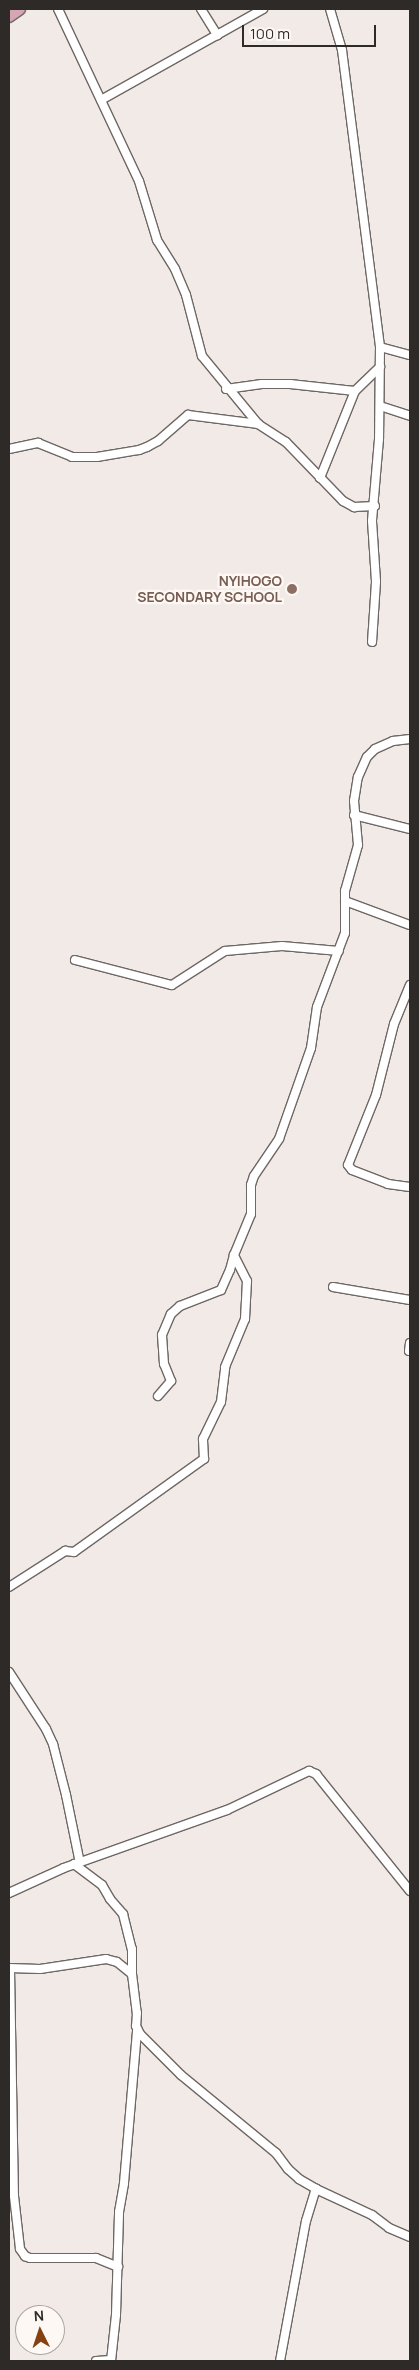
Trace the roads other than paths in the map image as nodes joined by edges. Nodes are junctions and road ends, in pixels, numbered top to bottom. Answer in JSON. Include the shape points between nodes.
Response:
{"nodes":[{"id":1,"x":19,"y":9,"type":"edge"},
{"id":2,"x":58,"y":9,"type":"edge"},
{"id":3,"x":201,"y":9,"type":"edge"},
{"id":4,"x":263,"y":9,"type":"edge"},
{"id":5,"x":330,"y":9,"type":"edge"},
{"id":6,"x":9,"y":16,"type":"edge"},
{"id":7,"x":217,"y":35,"type":"junction"},
{"id":8,"x":101,"y":100,"type":"junction"},
{"id":9,"x":380,"y":347,"type":"junction"},
{"id":10,"x":410,"y":355,"type":"edge"},
{"id":11,"x":380,"y":367,"type":"junction"},
{"id":12,"x":226,"y":389,"type":"junction"},
{"id":13,"x":355,"y":391,"type":"junction"},
{"id":14,"x":380,"y":406,"type":"junction"},
{"id":15,"x":410,"y":416,"type":"edge"},
{"id":16,"x":258,"y":424,"type":"junction"},
{"id":17,"x":9,"y":449,"type":"edge"},
{"id":18,"x":320,"y":478,"type":"junction"},
{"id":19,"x":375,"y":506,"type":"junction"},
{"id":20,"x":372,"y":642,"type":"dead end"},
{"id":21,"x":410,"y":739,"type":"edge"},
{"id":22,"x":354,"y":815,"type":"junction"},
{"id":23,"x":410,"y":829,"type":"edge"},
{"id":24,"x":345,"y":901,"type":"junction"},
{"id":25,"x":410,"y":925,"type":"edge"},
{"id":26,"x":339,"y":951,"type":"junction"},
{"id":27,"x":75,"y":960,"type":"dead end"},
{"id":28,"x":410,"y":985,"type":"edge"},
{"id":29,"x":410,"y":1187,"type":"edge"},
{"id":30,"x":234,"y":1255,"type":"junction"},
{"id":31,"x":332,"y":1287,"type":"dead end"},
{"id":32,"x":410,"y":1300,"type":"edge"},
{"id":33,"x":158,"y":1396,"type":"dead end"},
{"id":34,"x":9,"y":1587,"type":"edge"},
{"id":35,"x":9,"y":1672,"type":"edge"},
{"id":36,"x":77,"y":1863,"type":"junction"},
{"id":37,"x":410,"y":1891,"type":"edge"},
{"id":38,"x":9,"y":1893,"type":"edge"},
{"id":39,"x":10,"y":1968,"type":"edge"},
{"id":40,"x":132,"y":1974,"type":"junction"},
{"id":41,"x":137,"y":2030,"type":"junction"},
{"id":42,"x":316,"y":2190,"type":"junction"},
{"id":43,"x":410,"y":2237,"type":"edge"},
{"id":44,"x":118,"y":2267,"type":"junction"},
{"id":45,"x":96,"y":2361,"type":"edge"},
{"id":46,"x":111,"y":2361,"type":"edge"},
{"id":47,"x":280,"y":2361,"type":"edge"}],
"edges":[{"from":1,"to":6,"type":"main road"},
{"from":2,"to":8,"type":"street"},
{"from":3,"to":7,"type":"street"},
{"from":4,"to":7,"type":"street"},
{"from":5,"to":9,"type":"street","via":[[342,50]]},
{"from":7,"to":8,"type":"street"},
{"from":8,"to":12,"type":"street","via":[[139,181],[157,240],[175,269],[186,296],[202,356]]},
{"from":9,"to":10,"type":"street"},
{"from":9,"to":11,"type":"street"},
{"from":11,"to":13,"type":"street"},
{"from":11,"to":14,"type":"street"},
{"from":12,"to":13,"type":"street","via":[[290,384]]},
{"from":12,"to":16,"type":"street"},
{"from":13,"to":18,"type":"street"},
{"from":14,"to":15,"type":"street"},
{"from":14,"to":19,"type":"street"},
{"from":16,"to":17,"type":"street","via":[[188,415],[158,440],[139,450],[72,457],[38,443]]},
{"from":16,"to":18,"type":"street","via":[[286,442]]},
{"from":18,"to":19,"type":"street","via":[[343,501],[354,507]]},
{"from":19,"to":20,"type":"street","via":[[372,521],[376,582]]},
{"from":21,"to":22,"type":"street","via":[[393,741],[367,757],[356,784]]},
{"from":22,"to":23,"type":"street"},
{"from":22,"to":24,"type":"street","via":[[358,845]]},
{"from":24,"to":25,"type":"street"},
{"from":24,"to":26,"type":"street","via":[[344,933]]},
{"from":26,"to":27,"type":"street","via":[[282,946],[225,951],[172,985]]},
{"from":26,"to":30,"type":"street","via":[[317,1008],[311,1048],[279,1139],[254,1176],[250,1214]]},
{"from":28,"to":29,"type":"street","via":[[394,1024],[376,1095],[348,1164],[352,1170],[388,1184]]},
{"from":30,"to":33,"type":"street","via":[[221,1290],[180,1306],[172,1314],[162,1335],[164,1364],[171,1381]]},
{"from":30,"to":34,"type":"street","via":[[247,1281],[245,1319],[225,1366],[221,1402],[203,1439],[204,1459],[74,1552],[65,1551]]},
{"from":31,"to":32,"type":"street"},
{"from":35,"to":36,"type":"street","via":[[53,1744],[66,1795]]},
{"from":36,"to":37,"type":"street","via":[[226,1810],[309,1771],[316,1774]]},
{"from":36,"to":38,"type":"street"},
{"from":36,"to":40,"type":"street","via":[[102,1885],[120,1909],[130,1938]]},
{"from":39,"to":40,"type":"street","via":[[40,1969],[106,1959],[117,1962]]},
{"from":39,"to":44,"type":"street","via":[[14,2196],[20,2249],[30,2258],[96,2258]]},
{"from":40,"to":41,"type":"street"},
{"from":41,"to":42,"type":"street","via":[[181,2074],[276,2153],[299,2179]]},
{"from":41,"to":44,"type":"street","via":[[124,2183],[118,2212]]},
{"from":42,"to":43,"type":"street","via":[[355,2206]]},
{"from":42,"to":47,"type":"street","via":[[306,2221]]},
{"from":44,"to":46,"type":"street"},
{"from":45,"to":46,"type":"street"}]}
